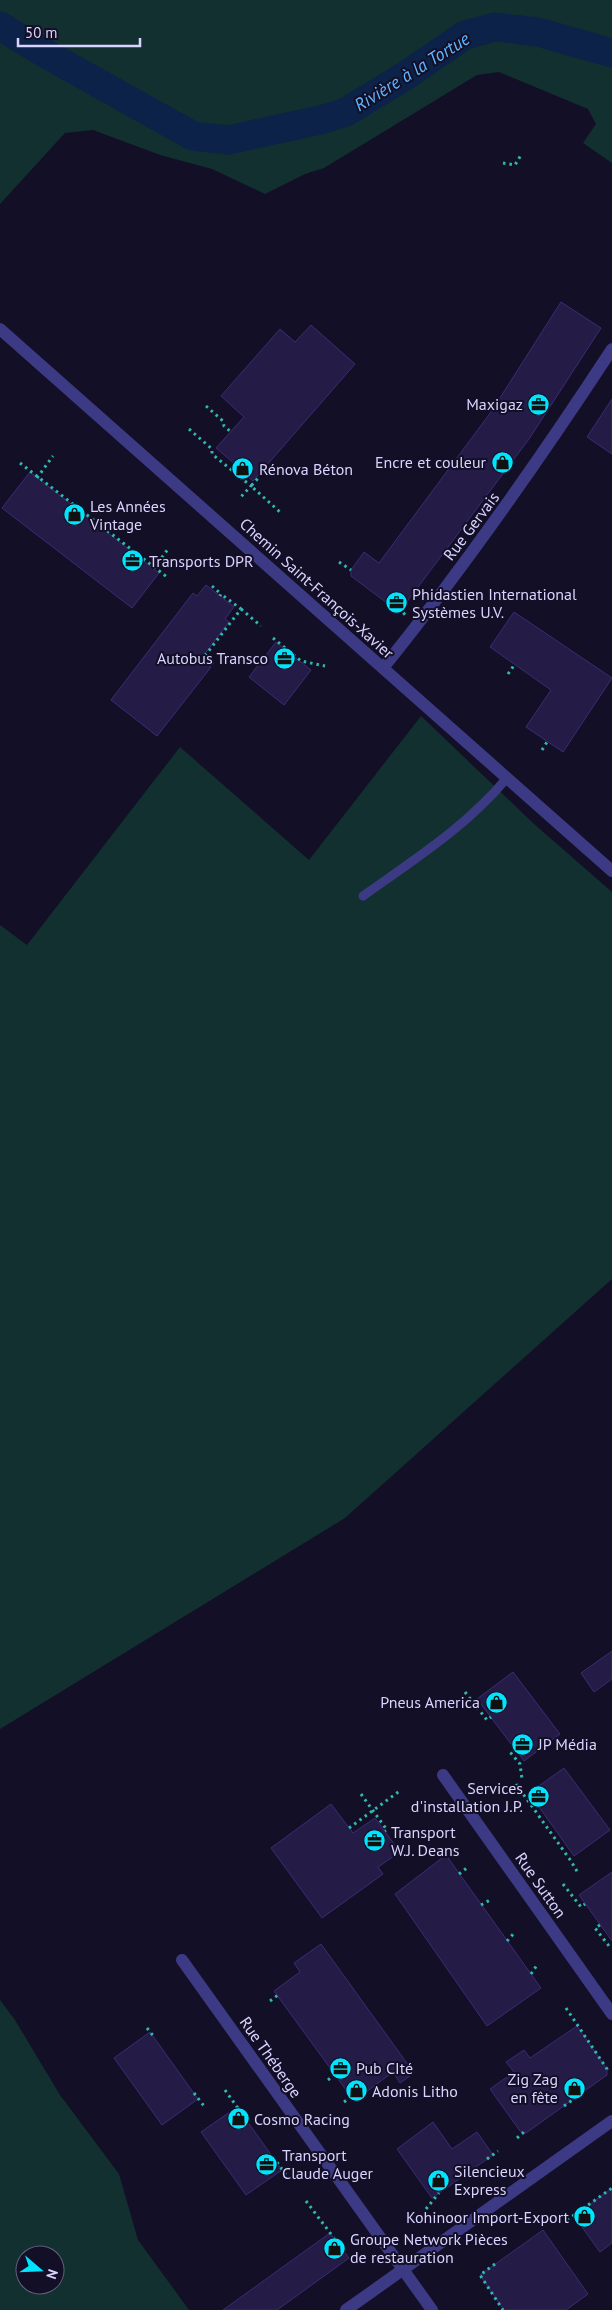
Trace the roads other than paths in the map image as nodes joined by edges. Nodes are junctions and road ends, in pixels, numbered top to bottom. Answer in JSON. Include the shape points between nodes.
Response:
{"nodes":[{"id":1,"x":0,"y":329,"type":"edge"},
{"id":2,"x":612,"y":349,"type":"edge"},
{"id":3,"x":382,"y":668,"type":"junction"},
{"id":4,"x":507,"y":778,"type":"junction"},
{"id":5,"x":612,"y":871,"type":"edge"},
{"id":6,"x":363,"y":896,"type":"dead end"},
{"id":7,"x":443,"y":1775,"type":"dead end"},
{"id":8,"x":182,"y":1960,"type":"dead end"},
{"id":9,"x":612,"y":2014,"type":"edge"},
{"id":10,"x":612,"y":2121,"type":"edge"},
{"id":11,"x":403,"y":2270,"type":"junction"},
{"id":12,"x":346,"y":2310,"type":"edge"},
{"id":13,"x":432,"y":2310,"type":"edge"}],
"edges":[{"from":1,"to":3,"type":"street","name":"Chemin Saint-François-Xavier"},
{"from":2,"to":3,"type":"street","name":"Rue Gervais","via":[[516,492],[426,615]]},
{"from":3,"to":4,"type":"street","name":"Chemin Saint-François-Xavier"},
{"from":4,"to":5,"type":"street","name":"Chemin Saint-François-Xavier"},
{"from":4,"to":6,"type":"lane","via":[[454,832]]},
{"from":7,"to":9,"type":"street","name":"Rue Sutton"},
{"from":8,"to":11,"type":"street","name":"Rue Théberge"},
{"from":10,"to":11,"type":"street"},
{"from":11,"to":12,"type":"street"},
{"from":11,"to":13,"type":"street","name":"Rue Théberge"}]}
